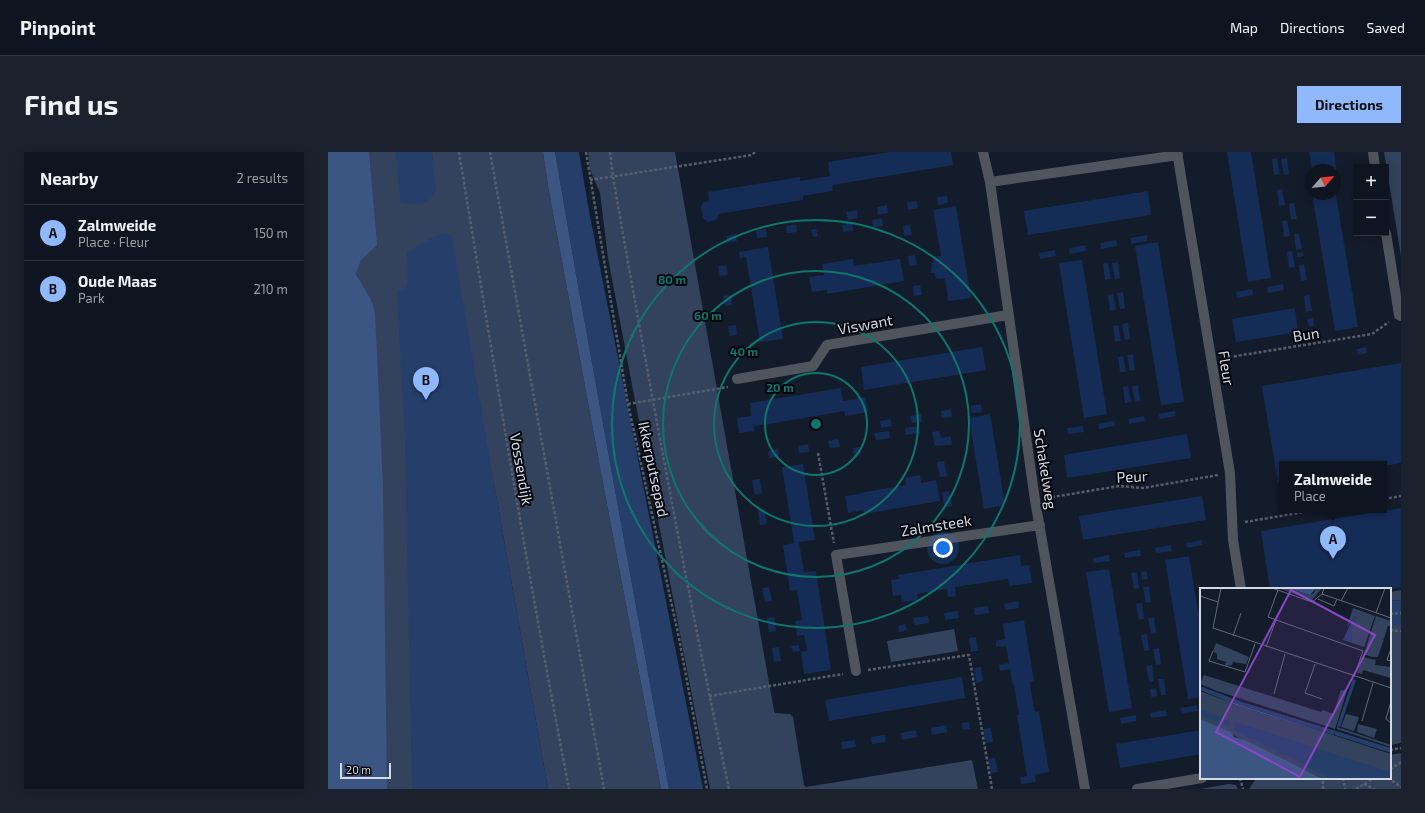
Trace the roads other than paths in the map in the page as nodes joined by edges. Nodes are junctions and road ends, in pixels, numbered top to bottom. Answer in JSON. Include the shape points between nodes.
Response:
{"nodes":[{"id":1,"x":983,"y":152,"type":"edge"},
{"id":2,"x":1373,"y":152,"type":"edge"},
{"id":3,"x":1178,"y":153,"type":"edge"},
{"id":4,"x":1375,"y":164,"type":"edge"},
{"id":5,"x":990,"y":182,"type":"junction"},
{"id":6,"x":1387,"y":236,"type":"edge"},
{"id":7,"x":1008,"y":315,"type":"junction"},
{"id":8,"x":1400,"y":315,"type":"edge"},
{"id":9,"x":737,"y":379,"type":"road end"},
{"id":10,"x":1040,"y":525,"type":"junction"},
{"id":11,"x":1241,"y":588,"type":"edge"},
{"id":12,"x":856,"y":671,"type":"road end"},
{"id":13,"x":1200,"y":778,"type":"edge"},
{"id":14,"x":1085,"y":789,"type":"edge"},
{"id":15,"x":1137,"y":789,"type":"edge"}],
"edges":[{"from":1,"to":5,"type":"street","name":"Schakelweg"},
{"from":2,"to":4,"type":"street"},
{"from":3,"to":5,"type":"street"},
{"from":3,"to":11,"type":"street","name":"Fleur","via":[[1230,473],[1233,540]]},
{"from":5,"to":7,"type":"street","name":"Schakelweg"},
{"from":6,"to":8,"type":"street"},
{"from":7,"to":9,"type":"street","name":"Viswant","via":[[827,345],[813,366]]},
{"from":7,"to":10,"type":"street","name":"Schakelweg"},
{"from":10,"to":12,"type":"street","name":"Zalmsteek","via":[[836,555]]},
{"from":10,"to":14,"type":"street","name":"Schakelweg"},
{"from":13,"to":15,"type":"street"}]}
